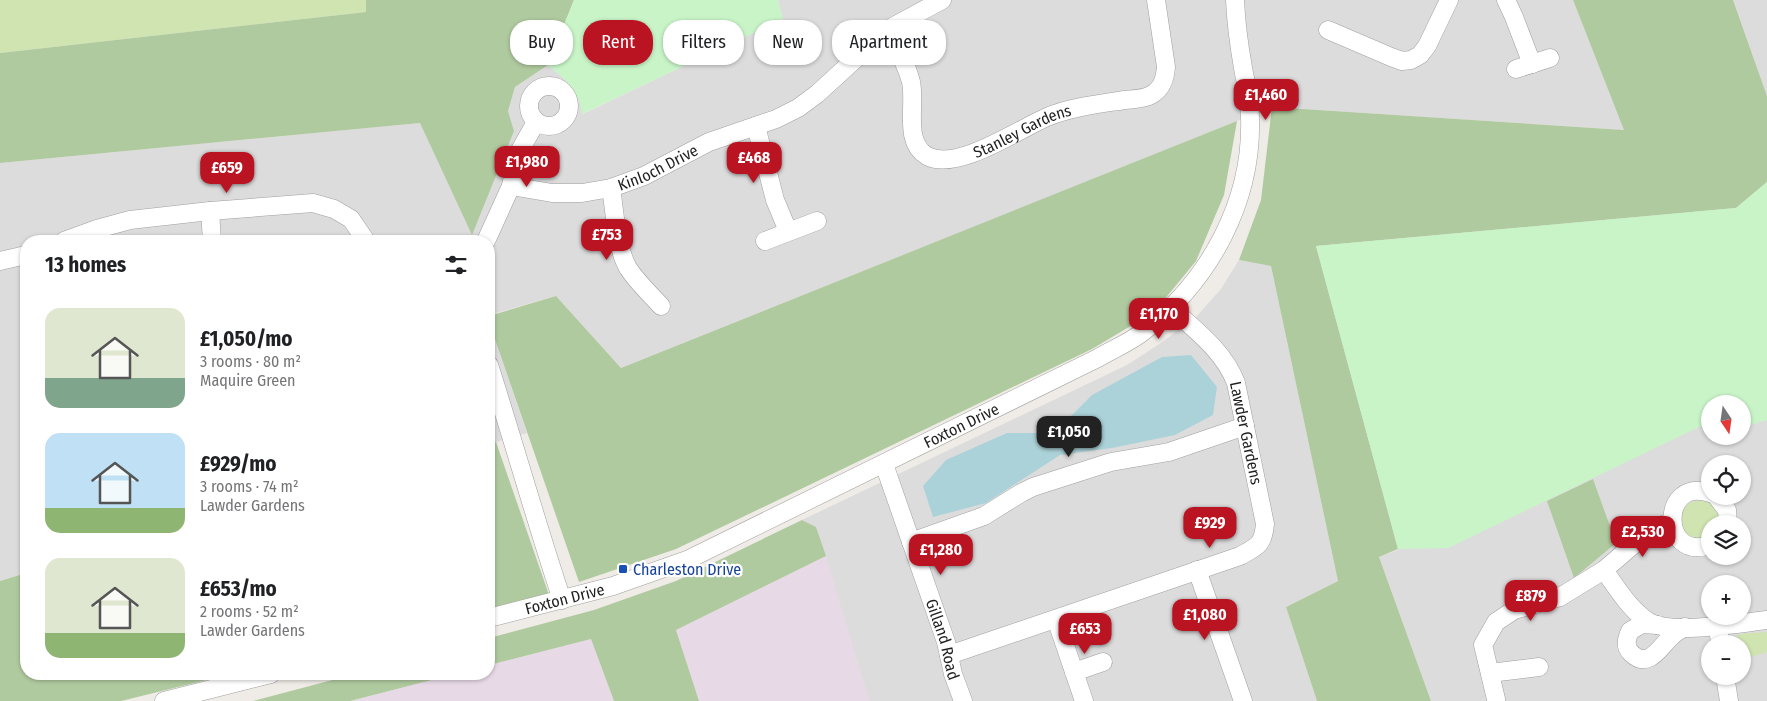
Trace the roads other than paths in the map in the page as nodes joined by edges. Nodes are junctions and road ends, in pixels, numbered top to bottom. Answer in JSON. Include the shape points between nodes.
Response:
{"nodes":[{"id":1,"x":942,"y":0,"type":"edge"},
{"id":2,"x":1156,"y":0,"type":"edge"},
{"id":3,"x":1234,"y":0,"type":"edge"},
{"id":4,"x":1449,"y":0,"type":"edge"},
{"id":5,"x":1506,"y":0,"type":"edge"},
{"id":6,"x":905,"y":20,"type":"edge"},
{"id":7,"x":1328,"y":30,"type":"dead end"},
{"id":8,"x":1550,"y":58,"type":"dead end"},
{"id":9,"x":849,"y":65,"type":"edge"},
{"id":10,"x":907,"y":65,"type":"edge"},
{"id":11,"x":536,"y":122,"type":"dead end"},
{"id":12,"x":756,"y":126,"type":"junction"},
{"id":13,"x":511,"y":186,"type":"junction"},
{"id":14,"x":611,"y":188,"type":"junction"},
{"id":15,"x":210,"y":211,"type":"junction"},
{"id":16,"x":817,"y":221,"type":"dead end"},
{"id":17,"x":788,"y":231,"type":"junction"},
{"id":18,"x":80,"y":235,"type":"edge"},
{"id":19,"x":212,"y":235,"type":"edge"},
{"id":20,"x":362,"y":235,"type":"edge"},
{"id":21,"x":489,"y":235,"type":"edge"},
{"id":22,"x":766,"y":241,"type":"dead end"},
{"id":23,"x":20,"y":256,"type":"edge"},
{"id":24,"x":0,"y":261,"type":"edge"},
{"id":25,"x":661,"y":306,"type":"dead end"},
{"id":26,"x":1170,"y":308,"type":"junction"},
{"id":27,"x":495,"y":384,"type":"edge"},
{"id":28,"x":1245,"y":426,"type":"junction"},
{"id":29,"x":884,"y":464,"type":"junction"},
{"id":30,"x":1701,"y":492,"type":"edge"},
{"id":31,"x":1671,"y":524,"type":"junction"},
{"id":32,"x":911,"y":542,"type":"junction"},
{"id":33,"x":1701,"y":547,"type":"edge"},
{"id":34,"x":1197,"y":570,"type":"junction"},
{"id":35,"x":1604,"y":570,"type":"junction"},
{"id":36,"x":562,"y":600,"type":"junction"},
{"id":37,"x":495,"y":617,"type":"edge"},
{"id":38,"x":1056,"y":619,"type":"junction"},
{"id":39,"x":1767,"y":620,"type":"edge"},
{"id":40,"x":1751,"y":622,"type":"edge"},
{"id":41,"x":1718,"y":625,"type":"joint"},
{"id":42,"x":1661,"y":626,"type":"junction"},
{"id":43,"x":1685,"y":627,"type":"junction"},
{"id":44,"x":1719,"y":635,"type":"edge"},
{"id":45,"x":949,"y":655,"type":"junction"},
{"id":46,"x":1103,"y":662,"type":"dead end"},
{"id":47,"x":1539,"y":667,"type":"dead end"},
{"id":48,"x":1074,"y":672,"type":"junction"},
{"id":49,"x":1490,"y":673,"type":"junction"},
{"id":50,"x":247,"y":680,"type":"edge"},
{"id":51,"x":1726,"y":685,"type":"edge"},
{"id":52,"x":1496,"y":699,"type":"dead end"},
{"id":53,"x":164,"y":701,"type":"edge"},
{"id":54,"x":963,"y":701,"type":"edge"},
{"id":55,"x":1084,"y":701,"type":"edge"},
{"id":56,"x":1243,"y":701,"type":"edge"},
{"id":57,"x":1729,"y":701,"type":"edge"}],
"edges":[{"from":1,"to":6,"type":"street","name":"Kinloch Drive"},
{"from":2,"to":10,"type":"street","name":"Stanley Gardens","via":[[1166,67],[1160,88],[1150,96],[1079,107],[1049,116],[956,159],[928,157],[917,148],[912,130],[913,103]]},
{"from":3,"to":26,"type":"street","name":"Foxton Drive","via":[[1249,102],[1246,171],[1225,234],[1197,279]]},
{"from":4,"to":7,"type":"street","via":[[1426,46],[1411,60],[1402,61]]},
{"from":5,"to":8,"type":"street","via":[[1514,17],[1524,66]]},
{"from":9,"to":12,"type":"street","name":"Kinloch Drive","via":[[798,108]]},
{"from":11,"to":13,"type":"street","via":[[518,154]]},
{"from":12,"to":14,"type":"street","name":"Kinloch Drive","via":[[709,142],[644,176]]},
{"from":12,"to":17,"type":"street","via":[[775,200]]},
{"from":13,"to":14,"type":"street","name":"Kinloch Drive","via":[[552,193],[582,193]]},
{"from":13,"to":21,"type":"street"},
{"from":14,"to":25,"type":"street","via":[[621,251],[627,266]]},
{"from":15,"to":18,"type":"street","via":[[130,220]]},
{"from":15,"to":19,"type":"street"},
{"from":15,"to":20,"type":"street","via":[[313,203],[334,209],[351,219]]},
{"from":16,"to":17,"type":"street"},
{"from":17,"to":22,"type":"street"},
{"from":23,"to":24,"type":"street"},
{"from":26,"to":28,"type":"street","name":"Lawder Gardens","via":[[1223,356],[1236,383]]},
{"from":26,"to":29,"type":"street","name":"Foxton Drive","via":[[1143,332],[1098,358]]},
{"from":27,"to":36,"type":"street"},
{"from":28,"to":32,"type":"street","via":[[1169,452],[1111,462],[1033,487],[984,516]]},
{"from":28,"to":34,"type":"street","name":"Lawder Gardens","via":[[1265,524],[1264,537],[1240,556]]},
{"from":29,"to":32,"type":"street","name":"Gilland Road"},
{"from":29,"to":36,"type":"street","name":"Foxton Drive","via":[[687,560]]},
{"from":30,"to":31,"type":"street","via":[[1684,495],[1676,502]]},
{"from":31,"to":33,"type":"street","via":[[1686,544]]},
{"from":31,"to":35,"type":"street","via":[[1654,527]]},
{"from":32,"to":45,"type":"street","name":"Gilland Road"},
{"from":34,"to":38,"type":"street","name":"Lawder Gardens"},
{"from":34,"to":56,"type":"street"},
{"from":35,"to":42,"type":"street","via":[[1629,604],[1651,623]]},
{"from":35,"to":49,"type":"street","via":[[1560,597],[1514,610],[1496,622],[1483,645]]},
{"from":36,"to":37,"type":"street","name":"Foxton Drive"},
{"from":38,"to":45,"type":"street","name":"Lawder Gardens"},
{"from":38,"to":48,"type":"street"},
{"from":39,"to":40,"type":"street"},
{"from":41,"to":43,"type":"street"},
{"from":41,"to":44,"type":"street"},
{"from":42,"to":43,"type":"street"},
{"from":42,"to":43,"type":"street","via":[[1642,624],[1630,630],[1626,643],[1628,650],[1638,658],[1651,657]]},
{"from":45,"to":54,"type":"street","name":"Gilland Road"},
{"from":46,"to":48,"type":"street"},
{"from":47,"to":49,"type":"street"},
{"from":48,"to":55,"type":"street"},
{"from":49,"to":52,"type":"street"},
{"from":50,"to":53,"type":"street"},
{"from":51,"to":57,"type":"street"}]}
